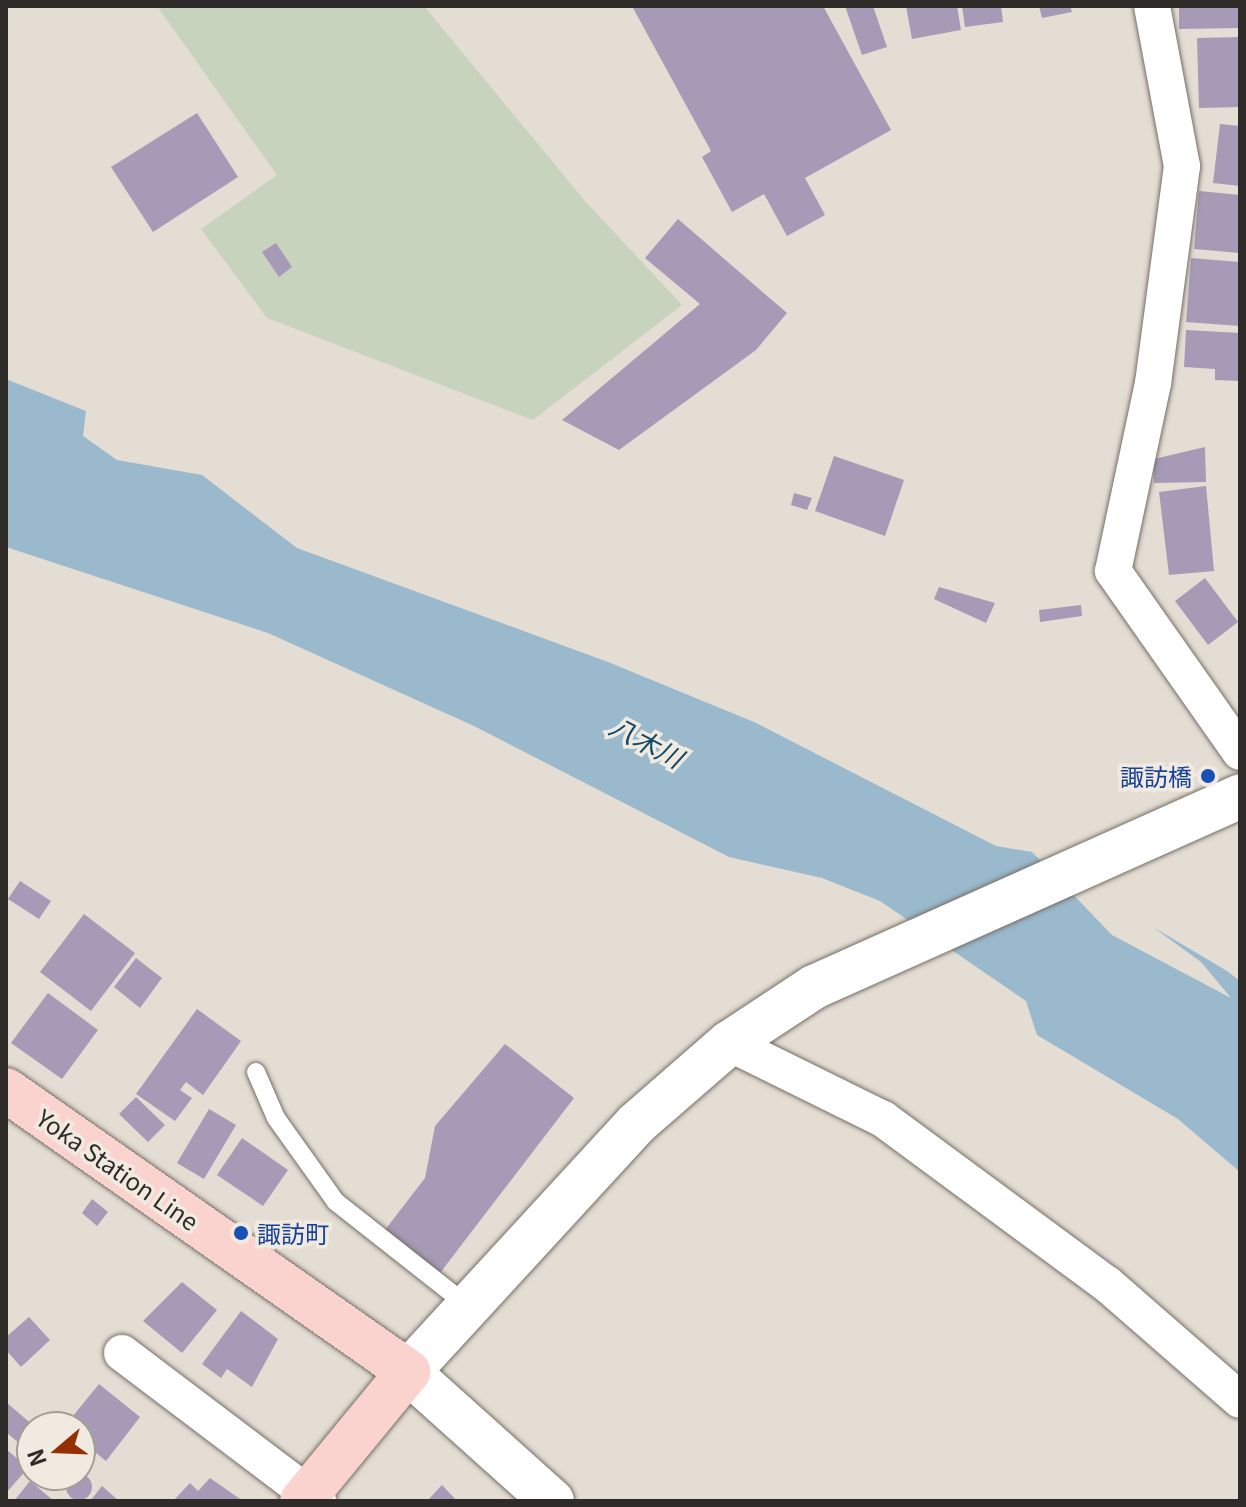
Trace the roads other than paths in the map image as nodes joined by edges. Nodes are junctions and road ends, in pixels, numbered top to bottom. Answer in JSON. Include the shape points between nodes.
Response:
{"nodes":[{"id":1,"x":1152,"y":6,"type":"edge"},
{"id":2,"x":1240,"y":752,"type":"edge"},
{"id":3,"x":1228,"y":802,"type":"edge"},
{"id":4,"x":739,"y":1036,"type":"junction"},
{"id":5,"x":256,"y":1072,"type":"dead end"},
{"id":6,"x":6,"y":1090,"type":"edge"},
{"id":7,"x":468,"y":1306,"type":"junction"},
{"id":8,"x":122,"y":1353,"type":"dead end"},
{"id":9,"x":408,"y":1372,"type":"junction"},
{"id":10,"x":1240,"y":1400,"type":"edge"},
{"id":11,"x":309,"y":1499,"type":"edge"},
{"id":12,"x":552,"y":1501,"type":"edge"}],
"edges":[{"from":1,"to":2,"type":"street","via":[[1182,166],[1153,383],[1113,571]]},
{"from":3,"to":4,"type":"street","via":[[865,962]]},
{"from":4,"to":7,"type":"street","via":[[637,1123]]},
{"from":4,"to":10,"type":"street","via":[[883,1119],[1107,1284]]},
{"from":5,"to":7,"type":"lane","via":[[276,1118],[336,1202]]},
{"from":6,"to":9,"type":"main road","name":"Yoka Station Line"},
{"from":7,"to":9,"type":"street"},
{"from":8,"to":11,"type":"street"},
{"from":9,"to":11,"type":"main road"},
{"from":9,"to":12,"type":"street"}]}
